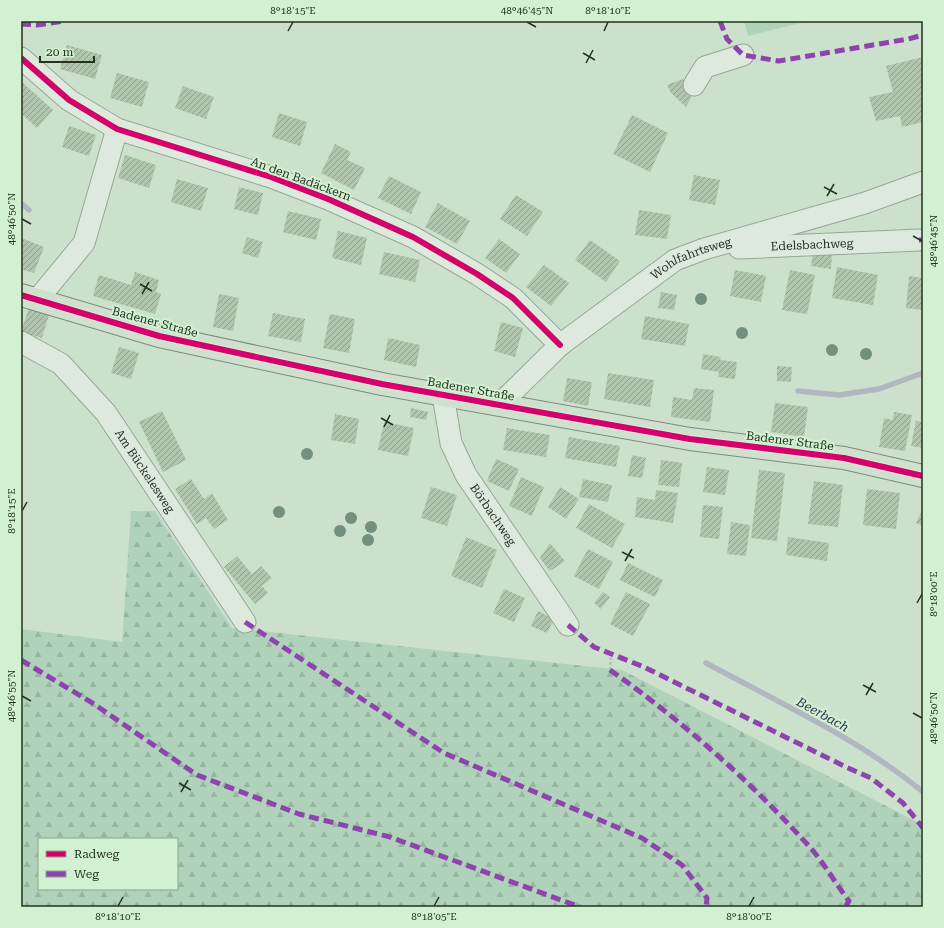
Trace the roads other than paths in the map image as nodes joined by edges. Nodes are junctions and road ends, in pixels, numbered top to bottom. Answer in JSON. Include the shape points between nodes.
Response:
{"nodes":[{"id":1,"x":743,"y":55,"type":"dead end"},
{"id":2,"x":21,"y":58,"type":"edge"},
{"id":3,"x":694,"y":85,"type":"dead end"},
{"id":4,"x":117,"y":129,"type":"junction"},
{"id":5,"x":923,"y":182,"type":"edge"},
{"id":6,"x":919,"y":240,"type":"dead end"},
{"id":7,"x":704,"y":249,"type":"junction"},
{"id":8,"x":29,"y":297,"type":"edge"},
{"id":9,"x":21,"y":342,"type":"edge"},
{"id":10,"x":560,"y":345,"type":"junction"},
{"id":11,"x":442,"y":395,"type":"junction"},
{"id":12,"x":499,"y":405,"type":"junction"},
{"id":13,"x":923,"y":476,"type":"edge"},
{"id":14,"x":245,"y":622,"type":"dead end"},
{"id":15,"x":568,"y":625,"type":"dead end"}],
"edges":[{"from":1,"to":3,"type":"street","via":[[705,67]]},
{"from":2,"to":4,"type":"street","name":"An den Badäckern","via":[[69,100]]},
{"from":4,"to":8,"type":"street","via":[[84,243]]},
{"from":4,"to":10,"type":"street","name":"An den Badäckern","via":[[278,180],[413,237],[513,298]]},
{"from":5,"to":7,"type":"street","name":"Wohlfahrtsweg","via":[[865,203]]},
{"from":6,"to":7,"type":"street","name":"Edelsbachweg"},
{"from":7,"to":10,"type":"street","name":"Wohlfahrtsweg","via":[[675,260]]},
{"from":8,"to":11,"type":"main road","name":"Badener Straße","via":[[159,336]]},
{"from":9,"to":14,"type":"street","name":"Am Bückelesweg","via":[[61,364],[106,413]]},
{"from":10,"to":12,"type":"street","name":"Wohlfahrtsweg"},
{"from":11,"to":12,"type":"main road","name":"Badener Straße"},
{"from":11,"to":15,"type":"street","name":"Börbachweg","via":[[451,443],[466,475]]},
{"from":12,"to":13,"type":"main road","name":"Badener Straße","via":[[690,439],[844,458]]}]}
